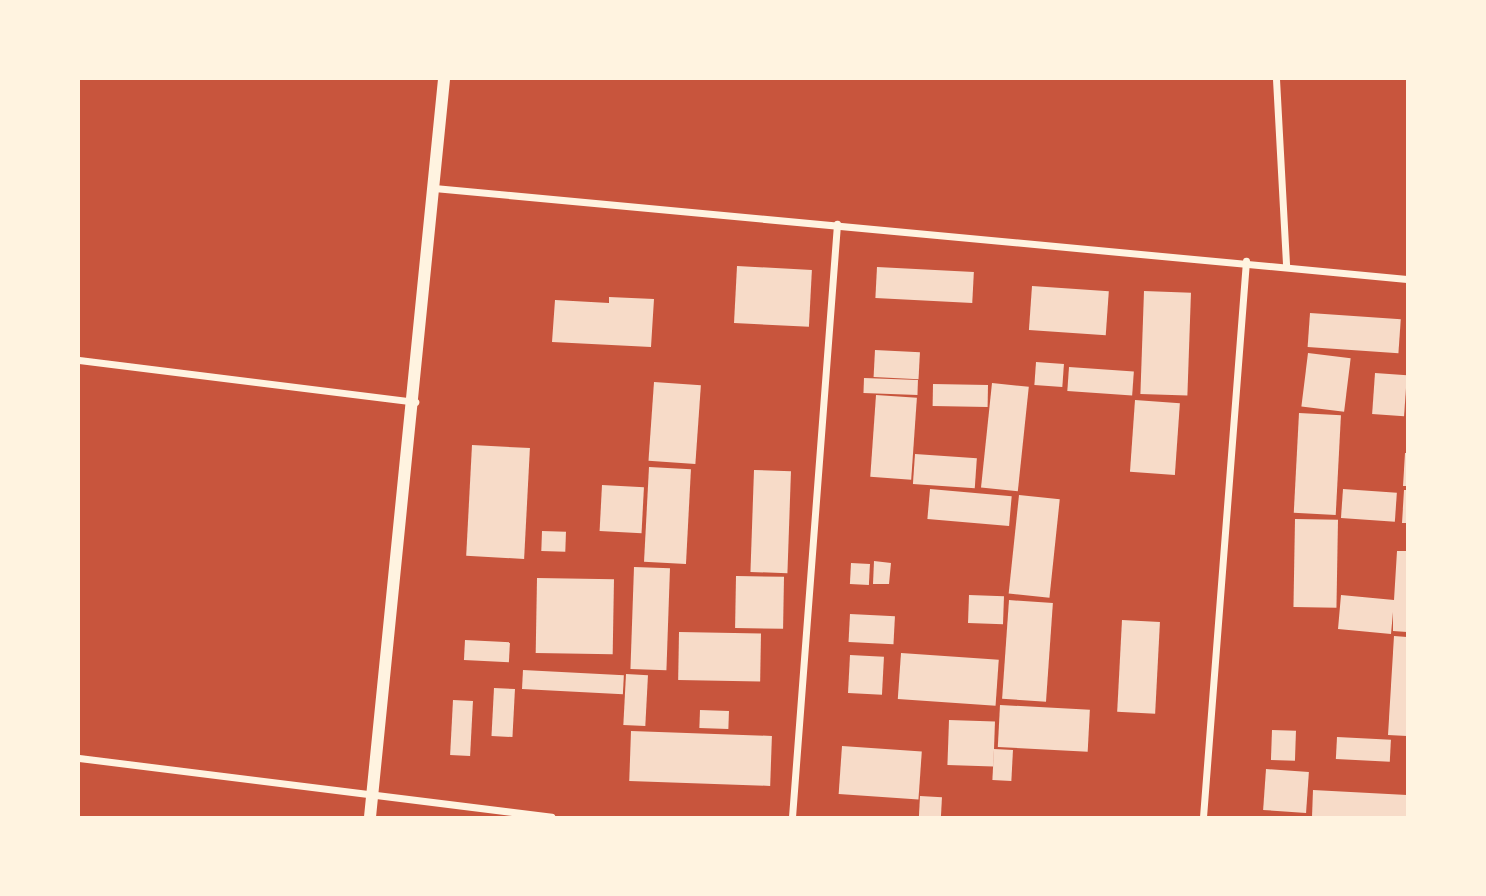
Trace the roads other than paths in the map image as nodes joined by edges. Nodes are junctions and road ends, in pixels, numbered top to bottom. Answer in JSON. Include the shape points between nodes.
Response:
{"nodes":[{"id":1,"x":444,"y":79,"type":"edge"},
{"id":2,"x":1276,"y":79,"type":"edge"},
{"id":3,"x":434,"y":188,"type":"junction"},
{"id":4,"x":836,"y":224,"type":"junction"},
{"id":5,"x":1247,"y":261,"type":"junction"},
{"id":6,"x":1286,"y":265,"type":"junction"},
{"id":7,"x":1407,"y":279,"type":"edge"},
{"id":8,"x":79,"y":360,"type":"edge"},
{"id":9,"x":416,"y":403,"type":"junction"},
{"id":10,"x":79,"y":758,"type":"edge"},
{"id":11,"x":372,"y":798,"type":"junction"},
{"id":12,"x":370,"y":817,"type":"edge"},
{"id":13,"x":551,"y":817,"type":"edge"},
{"id":14,"x":792,"y":817,"type":"edge"},
{"id":15,"x":1203,"y":817,"type":"edge"}],
"edges":[{"from":1,"to":3,"type":"street"},
{"from":2,"to":6,"type":"street"},
{"from":3,"to":4,"type":"street"},
{"from":3,"to":9,"type":"street"},
{"from":4,"to":5,"type":"street"},
{"from":4,"to":14,"type":"street"},
{"from":5,"to":6,"type":"street"},
{"from":5,"to":15,"type":"street"},
{"from":6,"to":7,"type":"street"},
{"from":8,"to":9,"type":"street"},
{"from":9,"to":11,"type":"street"},
{"from":10,"to":11,"type":"street"},
{"from":11,"to":12,"type":"street"},
{"from":11,"to":13,"type":"street"}]}
